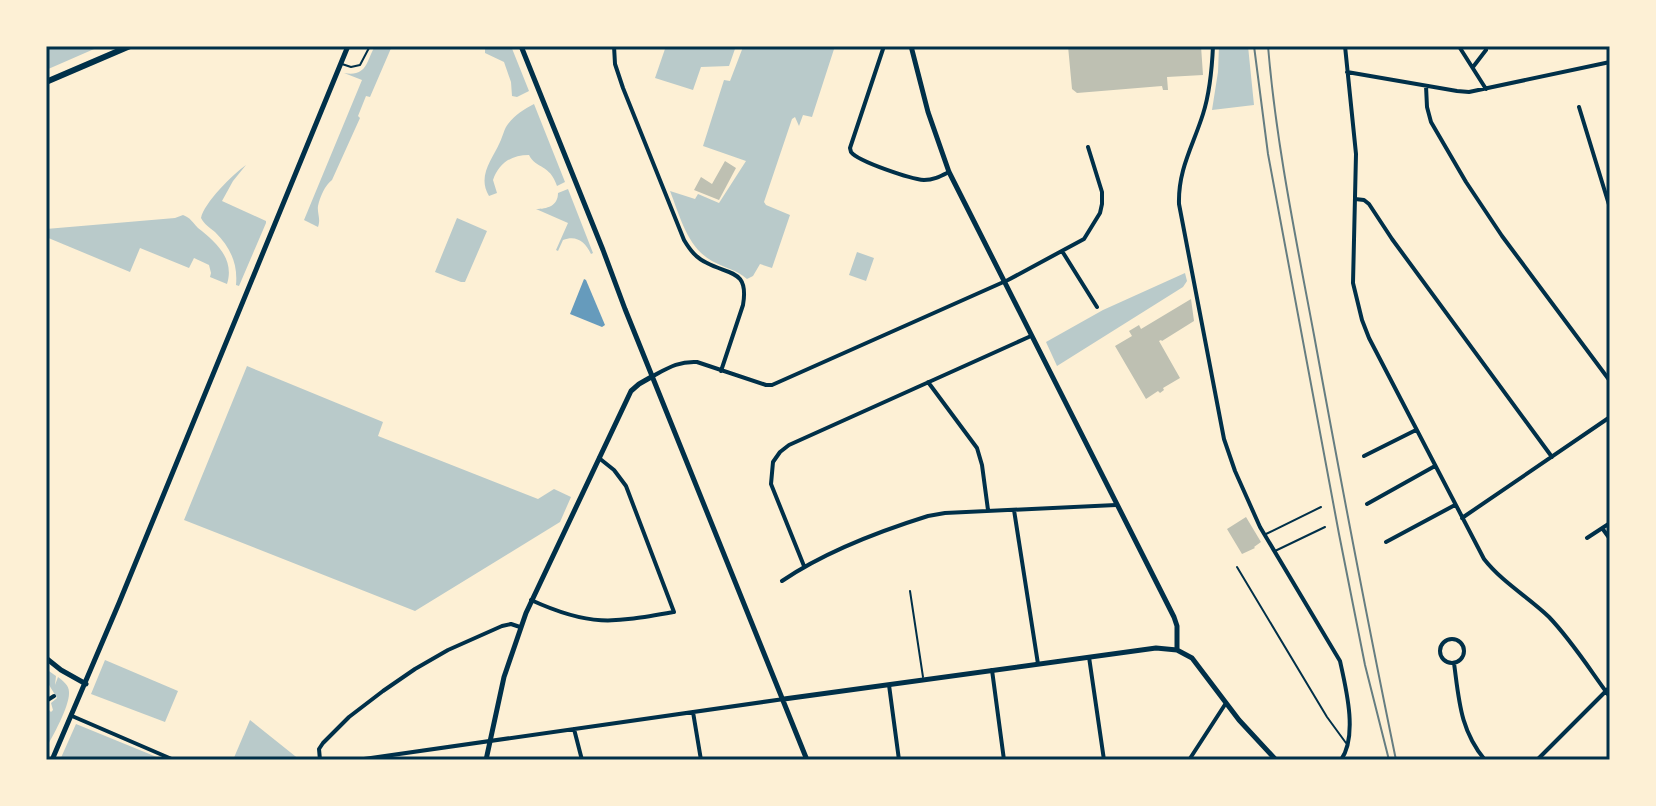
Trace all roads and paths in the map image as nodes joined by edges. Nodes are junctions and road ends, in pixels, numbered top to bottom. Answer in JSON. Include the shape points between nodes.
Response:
{"nodes":[{"id":1,"x":130,"y":46,"type":"edge"},
{"id":2,"x":348,"y":46,"type":"edge"},
{"id":3,"x":370,"y":46,"type":"edge"},
{"id":4,"x":521,"y":46,"type":"edge"},
{"id":5,"x":614,"y":46,"type":"edge"},
{"id":6,"x":884,"y":46,"type":"edge"},
{"id":7,"x":911,"y":46,"type":"edge"},
{"id":8,"x":1213,"y":46,"type":"edge"},
{"id":9,"x":1345,"y":46,"type":"edge"},
{"id":10,"x":1461,"y":46,"type":"edge"},
{"id":11,"x":1486,"y":50,"type":"dead end"},
{"id":12,"x":1610,"y":62,"type":"edge"},
{"id":13,"x":341,"y":64,"type":"junction"},
{"id":14,"x":1473,"y":68,"type":"junction"},
{"id":15,"x":1347,"y":72,"type":"junction"},
{"id":16,"x":46,"y":82,"type":"edge"},
{"id":17,"x":1426,"y":86,"type":"junction"},
{"id":18,"x":1486,"y":89,"type":"junction"},
{"id":19,"x":1579,"y":107,"type":"dead end"},
{"id":20,"x":1088,"y":147,"type":"dead end"},
{"id":21,"x":949,"y":172,"type":"junction"},
{"id":22,"x":1355,"y":199,"type":"junction"},
{"id":23,"x":1610,"y":208,"type":"edge"},
{"id":24,"x":1062,"y":251,"type":"junction"},
{"id":25,"x":1005,"y":282,"type":"junction"},
{"id":26,"x":1097,"y":307,"type":"dead end"},
{"id":27,"x":1031,"y":336,"type":"junction"},
{"id":28,"x":721,"y":371,"type":"junction"},
{"id":29,"x":653,"y":376,"type":"junction"},
{"id":30,"x":1610,"y":381,"type":"edge"},
{"id":31,"x":928,"y":382,"type":"junction"},
{"id":32,"x":1610,"y":417,"type":"edge"},
{"id":33,"x":1416,"y":430,"type":"junction"},
{"id":34,"x":1364,"y":456,"type":"dead end"},
{"id":35,"x":1552,"y":457,"type":"junction"},
{"id":36,"x":598,"y":458,"type":"junction"},
{"id":37,"x":1435,"y":466,"type":"junction"},
{"id":38,"x":1367,"y":504,"type":"dead end"},
{"id":39,"x":1116,"y":505,"type":"junction"},
{"id":40,"x":1455,"y":505,"type":"junction"},
{"id":41,"x":1321,"y":507,"type":"dead end"},
{"id":42,"x":1014,"y":510,"type":"junction"},
{"id":43,"x":988,"y":511,"type":"junction"},
{"id":44,"x":1462,"y":518,"type":"junction"},
{"id":45,"x":1610,"y":523,"type":"edge"},
{"id":46,"x":1325,"y":527,"type":"dead end"},
{"id":47,"x":1602,"y":528,"type":"junction"},
{"id":48,"x":1265,"y":534,"type":"junction"},
{"id":49,"x":1587,"y":538,"type":"dead end"},
{"id":50,"x":1610,"y":539,"type":"edge"},
{"id":51,"x":1386,"y":542,"type":"dead end"},
{"id":52,"x":1275,"y":551,"type":"junction"},
{"id":53,"x":804,"y":566,"type":"junction"},
{"id":54,"x":1237,"y":567,"type":"dead end"},
{"id":55,"x":782,"y":581,"type":"dead end"},
{"id":56,"x":910,"y":591,"type":"dead end"},
{"id":57,"x":531,"y":600,"type":"junction"},
{"id":58,"x":520,"y":627,"type":"junction"},
{"id":59,"x":1177,"y":650,"type":"junction"},
{"id":60,"x":1089,"y":657,"type":"junction"},
{"id":61,"x":46,"y":658,"type":"edge"},
{"id":62,"x":1454,"y":663,"type":"junction"},
{"id":63,"x":1038,"y":664,"type":"junction"},
{"id":64,"x":992,"y":670,"type":"junction"},
{"id":65,"x":924,"y":680,"type":"junction"},
{"id":66,"x":86,"y":684,"type":"junction"},
{"id":67,"x":889,"y":685,"type":"junction"},
{"id":68,"x":1608,"y":689,"type":"edge"},
{"id":69,"x":54,"y":696,"type":"dead end"},
{"id":70,"x":1610,"y":697,"type":"edge"},
{"id":71,"x":784,"y":699,"type":"junction"},
{"id":72,"x":46,"y":701,"type":"edge"},
{"id":73,"x":1226,"y":703,"type":"junction"},
{"id":74,"x":693,"y":712,"type":"junction"},
{"id":75,"x":72,"y":716,"type":"junction"},
{"id":76,"x":574,"y":729,"type":"junction"},
{"id":77,"x":490,"y":742,"type":"junction"},
{"id":78,"x":1349,"y":746,"type":"junction"},
{"id":79,"x":52,"y":760,"type":"edge"},
{"id":80,"x":174,"y":760,"type":"edge"},
{"id":81,"x":320,"y":760,"type":"edge"},
{"id":82,"x":357,"y":760,"type":"edge"},
{"id":83,"x":486,"y":760,"type":"edge"},
{"id":84,"x":582,"y":760,"type":"edge"},
{"id":85,"x":701,"y":760,"type":"edge"},
{"id":86,"x":807,"y":760,"type":"edge"},
{"id":87,"x":899,"y":760,"type":"edge"},
{"id":88,"x":1004,"y":760,"type":"edge"},
{"id":89,"x":1104,"y":760,"type":"edge"},
{"id":90,"x":1189,"y":760,"type":"edge"},
{"id":91,"x":1276,"y":760,"type":"edge"},
{"id":92,"x":1342,"y":760,"type":"edge"},
{"id":93,"x":1485,"y":760,"type":"edge"},
{"id":94,"x":1537,"y":760,"type":"edge"}],
"edges":[{"from":1,"to":16,"type":"main road"},
{"from":2,"to":13,"type":"street"},
{"from":3,"to":13,"type":"lane","via":[[360,65]]},
{"from":4,"to":29,"type":"street"},
{"from":5,"to":28,"type":"street","via":[[623,88],[684,240],[699,259],[732,272],[744,285],[743,305]]},
{"from":6,"to":21,"type":"street","via":[[851,152],[859,160],[921,180]]},
{"from":7,"to":21,"type":"street"},
{"from":8,"to":48,"type":"street","via":[[1206,102],[1184,164],[1179,204],[1224,439]]},
{"from":9,"to":15,"type":"street"},
{"from":10,"to":14,"type":"street"},
{"from":11,"to":14,"type":"street"},
{"from":12,"to":18,"type":"street"},
{"from":13,"to":66,"type":"street"},
{"from":14,"to":18,"type":"street"},
{"from":15,"to":17,"type":"street"},
{"from":15,"to":22,"type":"street"},
{"from":17,"to":18,"type":"street"},
{"from":17,"to":30,"type":"street","via":[[1431,124],[1466,182]]},
{"from":19,"to":23,"type":"street"},
{"from":20,"to":24,"type":"street","via":[[1102,192],[1100,213],[1089,234]]},
{"from":21,"to":25,"type":"street"},
{"from":22,"to":33,"type":"street","via":[[1353,273],[1359,311]]},
{"from":22,"to":35,"type":"street","via":[[1369,204]]},
{"from":24,"to":25,"type":"street"},
{"from":24,"to":26,"type":"street"},
{"from":25,"to":27,"type":"street"},
{"from":25,"to":28,"type":"street","via":[[772,385]]},
{"from":27,"to":31,"type":"street"},
{"from":27,"to":39,"type":"street"},
{"from":28,"to":29,"type":"street","via":[[686,362]]},
{"from":29,"to":36,"type":"street","via":[[631,391]]},
{"from":29,"to":71,"type":"street"},
{"from":31,"to":43,"type":"street","via":[[977,448]]},
{"from":31,"to":53,"type":"street","via":[[789,445],[773,462],[771,484]]},
{"from":32,"to":35,"type":"street"},
{"from":33,"to":34,"type":"street"},
{"from":33,"to":37,"type":"street"},
{"from":35,"to":44,"type":"street"},
{"from":36,"to":57,"type":"street"},
{"from":36,"to":57,"type":"street","via":[[626,486],[674,612],[620,622],[592,621]]},
{"from":37,"to":38,"type":"street"},
{"from":37,"to":40,"type":"street"},
{"from":39,"to":42,"type":"street"},
{"from":39,"to":59,"type":"street","via":[[1174,617]]},
{"from":40,"to":44,"type":"street"},
{"from":40,"to":51,"type":"street"},
{"from":41,"to":48,"type":"lane"},
{"from":42,"to":43,"type":"street"},
{"from":42,"to":63,"type":"street"},
{"from":43,"to":53,"type":"street","via":[[920,518]]},
{"from":44,"to":68,"type":"street","via":[[1496,574],[1561,630]]},
{"from":45,"to":47,"type":"street"},
{"from":46,"to":52,"type":"lane"},
{"from":47,"to":49,"type":"street"},
{"from":47,"to":50,"type":"street"},
{"from":48,"to":52,"type":"street"},
{"from":52,"to":78,"type":"street","via":[[1340,661]]},
{"from":53,"to":55,"type":"street"},
{"from":54,"to":78,"type":"lane"},
{"from":56,"to":65,"type":"lane"},
{"from":57,"to":58,"type":"street"},
{"from":58,"to":77,"type":"street"},
{"from":58,"to":81,"type":"street","via":[[502,626],[415,669],[349,717],[323,743]]},
{"from":59,"to":60,"type":"street"},
{"from":59,"to":73,"type":"street","via":[[1197,663]]},
{"from":60,"to":63,"type":"street"},
{"from":60,"to":89,"type":"street"},
{"from":61,"to":66,"type":"street"},
{"from":62,"to":62,"type":"street","via":[[1440,651],[1450,639],[1464,649]]},
{"from":62,"to":93,"type":"street","via":[[1463,724]]},
{"from":63,"to":64,"type":"street"},
{"from":64,"to":65,"type":"street"},
{"from":64,"to":88,"type":"street"},
{"from":65,"to":67,"type":"street"},
{"from":66,"to":75,"type":"street"},
{"from":67,"to":71,"type":"street"},
{"from":67,"to":87,"type":"street"},
{"from":68,"to":70,"type":"street"},
{"from":68,"to":94,"type":"street"},
{"from":69,"to":72,"type":"street"},
{"from":71,"to":74,"type":"street"},
{"from":71,"to":86,"type":"street"},
{"from":73,"to":90,"type":"street"},
{"from":73,"to":91,"type":"street"},
{"from":74,"to":76,"type":"street"},
{"from":74,"to":85,"type":"street"},
{"from":75,"to":79,"type":"street"},
{"from":75,"to":80,"type":"street"},
{"from":76,"to":77,"type":"street"},
{"from":76,"to":84,"type":"street"},
{"from":77,"to":82,"type":"street"},
{"from":77,"to":83,"type":"street"},
{"from":78,"to":92,"type":"street"}]}
